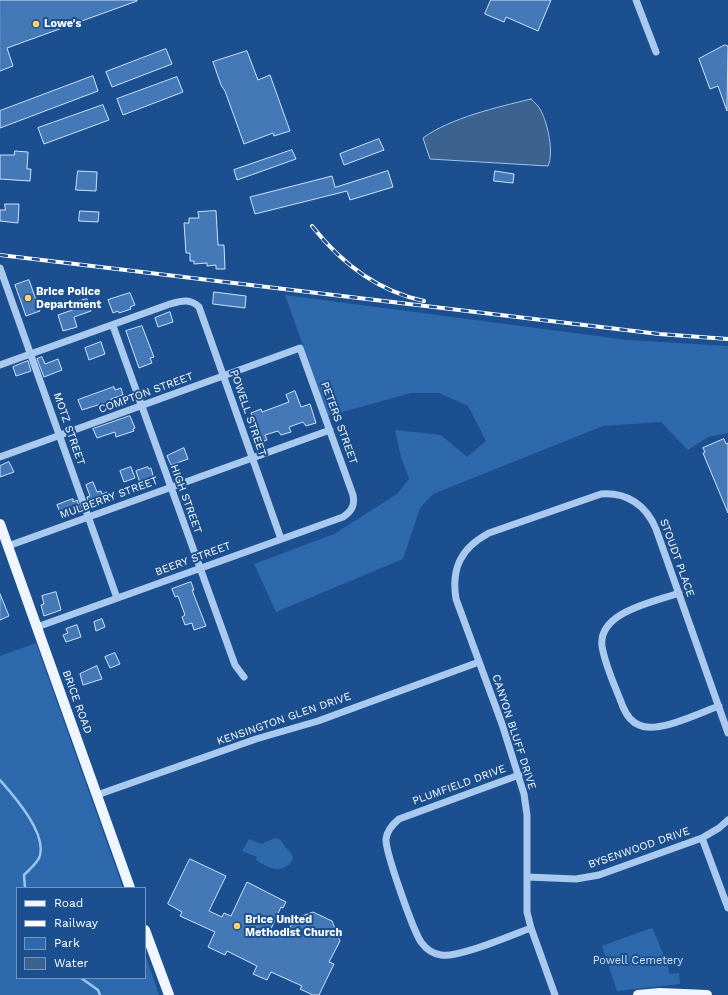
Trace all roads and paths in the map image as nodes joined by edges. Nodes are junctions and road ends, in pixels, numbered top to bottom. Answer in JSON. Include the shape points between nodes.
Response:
{"nodes":[{"id":1,"x":636,"y":0,"type":"edge"},
{"id":2,"x":656,"y":52,"type":"dead end"},
{"id":3,"x":0,"y":268,"type":"edge"},
{"id":4,"x":113,"y":326,"type":"junction"},
{"id":5,"x":300,"y":348,"type":"joint"},
{"id":6,"x":32,"y":354,"type":"junction"},
{"id":7,"x":0,"y":365,"type":"edge"},
{"id":8,"x":223,"y":377,"type":"junction"},
{"id":9,"x":141,"y":406,"type":"junction"},
{"id":10,"x":330,"y":430,"type":"junction"},
{"id":11,"x":60,"y":436,"type":"junction"},
{"id":12,"x":0,"y":457,"type":"edge"},
{"id":13,"x":252,"y":458,"type":"junction"},
{"id":14,"x":170,"y":487,"type":"junction"},
{"id":15,"x":353,"y":507,"type":"joint"},
{"id":16,"x":88,"y":517,"type":"junction"},
{"id":17,"x":0,"y":524,"type":"edge"},
{"id":18,"x":280,"y":539,"type":"junction"},
{"id":19,"x":8,"y":546,"type":"junction"},
{"id":20,"x":465,"y":551,"type":"joint"},
{"id":21,"x":200,"y":569,"type":"junction"},
{"id":22,"x":679,"y":593,"type":"junction"},
{"id":23,"x":117,"y":598,"type":"junction"},
{"id":24,"x":37,"y":628,"type":"junction"},
{"id":25,"x":479,"y":662,"type":"junction"},
{"id":26,"x":244,"y":677,"type":"dead end"},
{"id":27,"x":719,"y":706,"type":"junction"},
{"id":28,"x":728,"y":732,"type":"edge"},
{"id":29,"x":519,"y":775,"type":"junction"},
{"id":30,"x":97,"y":796,"type":"junction"},
{"id":31,"x":728,"y":820,"type":"edge"},
{"id":32,"x":702,"y":838,"type":"junction"},
{"id":33,"x":527,"y":877,"type":"junction"},
{"id":34,"x":130,"y":887,"type":"edge"},
{"id":35,"x":728,"y":908,"type":"edge"},
{"id":36,"x":531,"y":928,"type":"junction"},
{"id":37,"x":146,"y":933,"type":"edge"},
{"id":38,"x":169,"y":995,"type":"edge"},
{"id":39,"x":555,"y":995,"type":"edge"},
{"id":40,"x":638,"y":995,"type":"edge"},
{"id":41,"x":707,"y":995,"type":"edge"}],
"edges":[{"from":1,"to":2,"type":"street"},
{"from":3,"to":6,"type":"street","name":"MOTZ STREET"},
{"from":4,"to":6,"type":"street","via":[[88,332]]},
{"from":4,"to":8,"type":"street","name":"POWELL STREET","via":[[170,304],[189,300],[199,307]]},
{"from":4,"to":9,"type":"street","name":"HIGH STREET"},
{"from":5,"to":8,"type":"street","name":"COMPTON STREET"},
{"from":5,"to":10,"type":"street","name":"PETERS STREET"},
{"from":6,"to":7,"type":"street"},
{"from":6,"to":11,"type":"street","name":"MOTZ STREET"},
{"from":8,"to":9,"type":"street","name":"COMPTON STREET"},
{"from":8,"to":13,"type":"street","name":"POWELL STREET"},
{"from":9,"to":11,"type":"street","name":"COMPTON STREET"},
{"from":9,"to":14,"type":"street","name":"HIGH STREET"},
{"from":10,"to":13,"type":"street","name":"MULBERRY STREET"},
{"from":10,"to":15,"type":"street","name":"PETERS STREET","via":[[353,495]]},
{"from":11,"to":12,"type":"street","name":"COMPTON STREET"},
{"from":11,"to":16,"type":"street","name":"MOTZ STREET"},
{"from":13,"to":14,"type":"street","name":"MULBERRY STREET"},
{"from":13,"to":18,"type":"street","name":"POWELL STREET"},
{"from":14,"to":16,"type":"street","name":"MULBERRY STREET"},
{"from":14,"to":21,"type":"street","name":"HIGH STREET"},
{"from":15,"to":18,"type":"street","name":"BEERY STREET","via":[[343,517]]},
{"from":16,"to":19,"type":"street","name":"MULBERRY STREET"},
{"from":16,"to":23,"type":"street","name":"MOTZ STREET"},
{"from":17,"to":19,"type":"main road","name":"BRICE ROAD"},
{"from":18,"to":21,"type":"street","name":"BEERY STREET"},
{"from":19,"to":24,"type":"main road","name":"BRICE ROAD"},
{"from":20,"to":22,"type":"street","name":"STOUDT PLACE","via":[[476,540],[489,533],[601,494],[619,495],[635,501],[653,520]]},
{"from":20,"to":25,"type":"street","name":"CANYON BLUFF DRIVE","via":[[458,562],[454,587],[456,600]]},
{"from":21,"to":23,"type":"street","name":"BEERY STREET"},
{"from":21,"to":26,"type":"street","name":"HIGH STREET","via":[[235,665]]},
{"from":22,"to":27,"type":"street","name":"STOUDT PLACE"},
{"from":22,"to":27,"type":"street","via":[[622,613],[612,619],[605,628],[602,640],[604,653],[623,707],[632,720],[646,727],[662,726]]},
{"from":23,"to":24,"type":"street","name":"BEERY STREET"},
{"from":24,"to":30,"type":"main road","name":"BRICE ROAD"},
{"from":25,"to":29,"type":"street","name":"CANYON BLUFF DRIVE"},
{"from":25,"to":30,"type":"street","name":"KENSINGTON GLEN DRIVE","via":[[318,721],[256,739]]},
{"from":27,"to":28,"type":"street","name":"STOUDT PLACE"},
{"from":29,"to":33,"type":"street","name":"CANYON BLUFF DRIVE","via":[[527,815]]},
{"from":29,"to":36,"type":"street","name":"PLUMFIELD DRIVE","via":[[407,815],[393,824],[388,831],[386,847],[417,935],[426,948],[441,955],[457,954]]},
{"from":30,"to":34,"type":"main road","name":"BRICE ROAD"},
{"from":31,"to":32,"type":"street","name":"BYSENWOOD DRIVE","via":[[720,828]]},
{"from":32,"to":33,"type":"street","name":"BYSENWOOD DRIVE","via":[[587,878]]},
{"from":32,"to":35,"type":"street"},
{"from":33,"to":36,"type":"street","name":"CANYON BLUFF DRIVE","via":[[527,907]]},
{"from":36,"to":39,"type":"street","name":"CANYON BLUFF DRIVE"},
{"from":37,"to":38,"type":"main road"},
{"from":40,"to":41,"type":"main road"}]}
